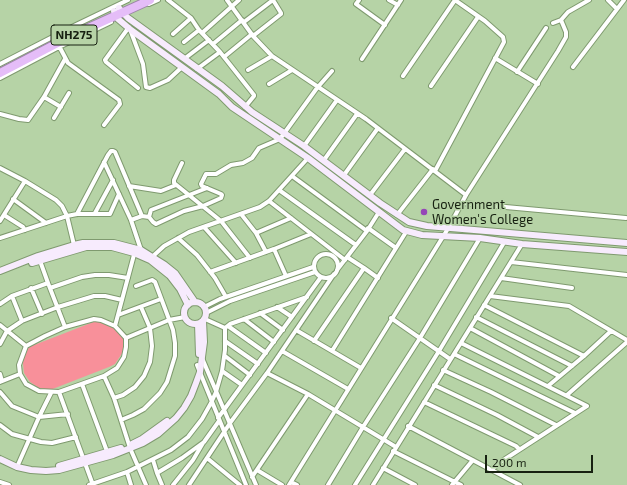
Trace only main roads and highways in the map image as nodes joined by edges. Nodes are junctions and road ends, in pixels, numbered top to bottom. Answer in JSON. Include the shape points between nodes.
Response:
{"nodes":[{"id":1,"x":138,"y":0,"type":"edge"},
{"id":2,"x":150,"y":0,"type":"edge"},
{"id":3,"x":119,"y":13,"type":"junction"},
{"id":4,"x":0,"y":68,"type":"edge"},
{"id":5,"x":0,"y":73,"type":"edge"}],
"edges":[{"from":1,"to":3,"type":"highway","number":"NH275"},
{"from":2,"to":3,"type":"highway","number":"NH275"},
{"from":3,"to":4,"type":"highway","number":"NH275","via":[[70,31]]},
{"from":3,"to":5,"type":"highway","number":"NH275"}]}
